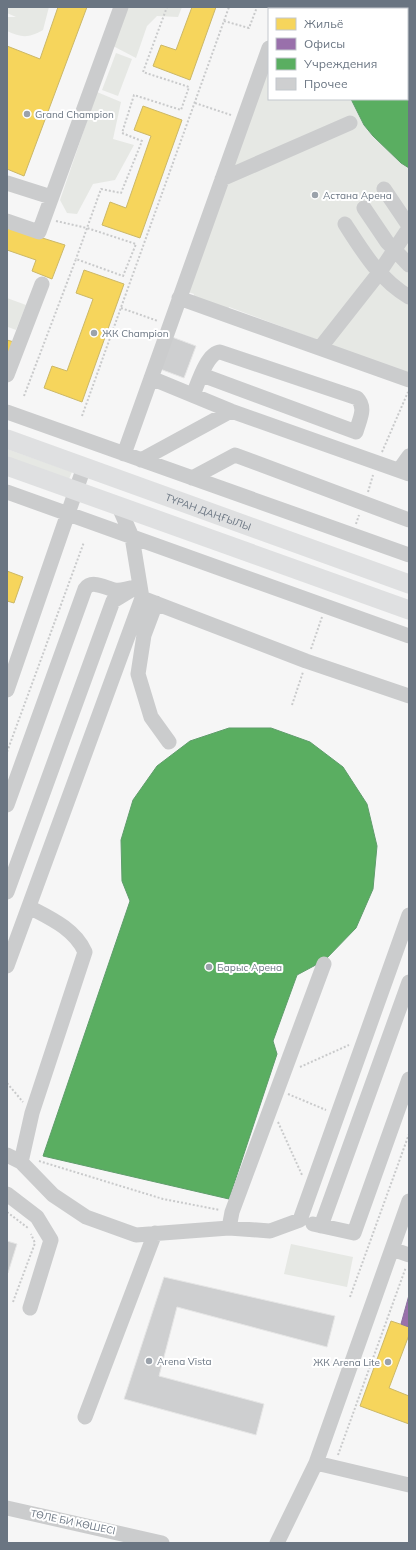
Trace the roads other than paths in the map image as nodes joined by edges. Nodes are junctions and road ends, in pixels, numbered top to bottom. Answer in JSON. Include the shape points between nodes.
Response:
{"nodes":[{"id":1,"x":121,"y":7,"type":"edge"},
{"id":2,"x":268,"y":51,"type":"edge"},
{"id":3,"x":350,"y":123,"type":"dead end"},
{"id":4,"x":222,"y":179,"type":"junction"},
{"id":5,"x":7,"y":183,"type":"edge"},
{"id":6,"x":384,"y":189,"type":"dead end"},
{"id":7,"x":51,"y":197,"type":"junction"},
{"id":8,"x":364,"y":208,"type":"dead end"},
{"id":9,"x":7,"y":221,"type":"edge"},
{"id":10,"x":344,"y":224,"type":"dead end"},
{"id":11,"x":409,"y":227,"type":"edge"},
{"id":12,"x":394,"y":250,"type":"junction"},
{"id":13,"x":409,"y":265,"type":"edge"},
{"id":14,"x":379,"y":274,"type":"junction"},
{"id":15,"x":42,"y":284,"type":"dead end"},
{"id":16,"x":409,"y":297,"type":"edge"},
{"id":17,"x":179,"y":298,"type":"junction"},
{"id":18,"x":320,"y":348,"type":"junction"},
{"id":19,"x":7,"y":375,"type":"edge"},
{"id":20,"x":202,"y":375,"type":"junction"},
{"id":21,"x":151,"y":378,"type":"junction"},
{"id":22,"x":409,"y":380,"type":"edge"},
{"id":23,"x":193,"y":395,"type":"junction"},
{"id":24,"x":230,"y":411,"type":"junction"},
{"id":25,"x":7,"y":412,"type":"edge"},
{"id":26,"x":356,"y":432,"type":"junction"},
{"id":27,"x":7,"y":439,"type":"edge"},
{"id":28,"x":349,"y":453,"type":"junction"},
{"id":29,"x":124,"y":454,"type":"junction"},
{"id":30,"x":409,"y":456,"type":"edge"},
{"id":31,"x":141,"y":460,"type":"junction"},
{"id":32,"x":7,"y":466,"type":"edge"},
{"id":33,"x":84,"y":467,"type":"junction"},
{"id":34,"x":404,"y":472,"type":"edge"},
{"id":35,"x":192,"y":478,"type":"junction"},
{"id":36,"x":76,"y":491,"type":"junction"},
{"id":37,"x":7,"y":492,"type":"edge"},
{"id":38,"x":119,"y":507,"type":"junction"},
{"id":39,"x":67,"y":514,"type":"junction"},
{"id":40,"x":409,"y":520,"type":"edge"},
{"id":41,"x":132,"y":537,"type":"junction"},
{"id":42,"x":409,"y":555,"type":"edge"},
{"id":43,"x":409,"y":584,"type":"edge"},
{"id":44,"x":139,"y":590,"type":"junction"},
{"id":45,"x":156,"y":604,"type":"junction"},
{"id":46,"x":409,"y":610,"type":"edge"},
{"id":47,"x":409,"y":636,"type":"edge"},
{"id":48,"x":7,"y":690,"type":"edge"},
{"id":49,"x":409,"y":696,"type":"edge"},
{"id":50,"x":169,"y":742,"type":"dead end"},
{"id":51,"x":14,"y":766,"type":"edge"},
{"id":52,"x":7,"y":805,"type":"edge"},
{"id":53,"x":7,"y":892,"type":"edge"},
{"id":54,"x":29,"y":907,"type":"junction"},
{"id":55,"x":408,"y":919,"type":"edge"},
{"id":56,"x":324,"y":964,"type":"dead end"},
{"id":57,"x":7,"y":966,"type":"edge"},
{"id":58,"x":409,"y":982,"type":"edge"},
{"id":59,"x":409,"y":1079,"type":"edge"},
{"id":60,"x":7,"y":1155,"type":"edge"},
{"id":61,"x":21,"y":1162,"type":"junction"},
{"id":62,"x":7,"y":1194,"type":"edge"},
{"id":63,"x":409,"y":1201,"type":"edge"},
{"id":64,"x":300,"y":1220,"type":"junction"},
{"id":65,"x":321,"y":1226,"type":"junction"},
{"id":66,"x":229,"y":1228,"type":"junction"},
{"id":67,"x":155,"y":1234,"type":"junction"},
{"id":68,"x":392,"y":1249,"type":"junction"},
{"id":69,"x":408,"y":1260,"type":"edge"},
{"id":70,"x":30,"y":1308,"type":"dead end"},
{"id":71,"x":85,"y":1417,"type":"dead end"},
{"id":72,"x":316,"y":1463,"type":"junction"},
{"id":73,"x":409,"y":1485,"type":"edge"},
{"id":74,"x":7,"y":1508,"type":"edge"},
{"id":75,"x":162,"y":1543,"type":"edge"},
{"id":76,"x":277,"y":1543,"type":"edge"}],
"edges":[{"from":1,"to":7,"type":"street"},
{"from":2,"to":4,"type":"street"},
{"from":3,"to":4,"type":"street"},
{"from":4,"to":17,"type":"street"},
{"from":5,"to":7,"type":"street"},
{"from":6,"to":11,"type":"street"},
{"from":7,"to":9,"type":"street","via":[[39,232]]},
{"from":8,"to":12,"type":"street"},
{"from":10,"to":14,"type":"street"},
{"from":11,"to":12,"type":"street"},
{"from":12,"to":13,"type":"street"},
{"from":12,"to":14,"type":"street"},
{"from":14,"to":16,"type":"street"},
{"from":14,"to":18,"type":"street"},
{"from":15,"to":19,"type":"street"},
{"from":17,"to":18,"type":"street"},
{"from":17,"to":21,"type":"street"},
{"from":18,"to":22,"type":"street"},
{"from":20,"to":23,"type":"street"},
{"from":20,"to":26,"type":"street"},
{"from":20,"to":26,"type":"street","via":[[211,356],[220,352],[357,398],[362,402],[363,409]]},
{"from":21,"to":23,"type":"street"},
{"from":21,"to":29,"type":"street"},
{"from":23,"to":24,"type":"street"},
{"from":24,"to":28,"type":"street"},
{"from":24,"to":31,"type":"street"},
{"from":25,"to":29,"type":"street"},
{"from":26,"to":28,"type":"street"},
{"from":27,"to":33,"type":"main road","name":"ТҰРАН ДАҢҒЫЛЫ"},
{"from":28,"to":34,"type":"street"},
{"from":29,"to":31,"type":"street"},
{"from":30,"to":34,"type":"street"},
{"from":31,"to":35,"type":"street"},
{"from":32,"to":36,"type":"main road"},
{"from":33,"to":36,"type":"street"},
{"from":33,"to":43,"type":"main road","name":"ТҰРАН ДАҢҒЫЛЫ"},
{"from":35,"to":40,"type":"street","via":[[235,455]]},
{"from":35,"to":42,"type":"street"},
{"from":36,"to":38,"type":"main road"},
{"from":36,"to":39,"type":"street"},
{"from":37,"to":39,"type":"street"},
{"from":38,"to":41,"type":"street"},
{"from":38,"to":46,"type":"main road"},
{"from":39,"to":41,"type":"street"},
{"from":39,"to":48,"type":"street"},
{"from":41,"to":44,"type":"street"},
{"from":41,"to":47,"type":"street"},
{"from":44,"to":45,"type":"street"},
{"from":44,"to":51,"type":"street","via":[[121,590],[88,584]]},
{"from":44,"to":53,"type":"street","via":[[113,601]]},
{"from":44,"to":54,"type":"street"},
{"from":45,"to":49,"type":"street","via":[[306,662]]},
{"from":45,"to":50,"type":"street","via":[[144,635],[138,674],[151,717]]},
{"from":51,"to":52,"type":"street"},
{"from":54,"to":57,"type":"street"},
{"from":54,"to":61,"type":"street","via":[[57,921],[82,944],[85,952],[32,1113]]},
{"from":55,"to":64,"type":"street"},
{"from":56,"to":66,"type":"street","via":[[232,1212]]},
{"from":58,"to":65,"type":"street"},
{"from":59,"to":65,"type":"street","via":[[354,1233]]},
{"from":60,"to":61,"type":"street"},
{"from":61,"to":67,"type":"street","via":[[53,1195],[86,1217],[136,1235]]},
{"from":62,"to":70,"type":"street","via":[[37,1217],[51,1240]]},
{"from":63,"to":68,"type":"street"},
{"from":64,"to":65,"type":"street"},
{"from":64,"to":66,"type":"street","via":[[270,1231]]},
{"from":66,"to":67,"type":"street"},
{"from":67,"to":71,"type":"street"},
{"from":68,"to":69,"type":"street"},
{"from":68,"to":72,"type":"street"},
{"from":72,"to":73,"type":"street"},
{"from":72,"to":76,"type":"street"},
{"from":74,"to":75,"type":"street","name":"ТӨЛЕ БИ КӨШЕСІ"}]}
